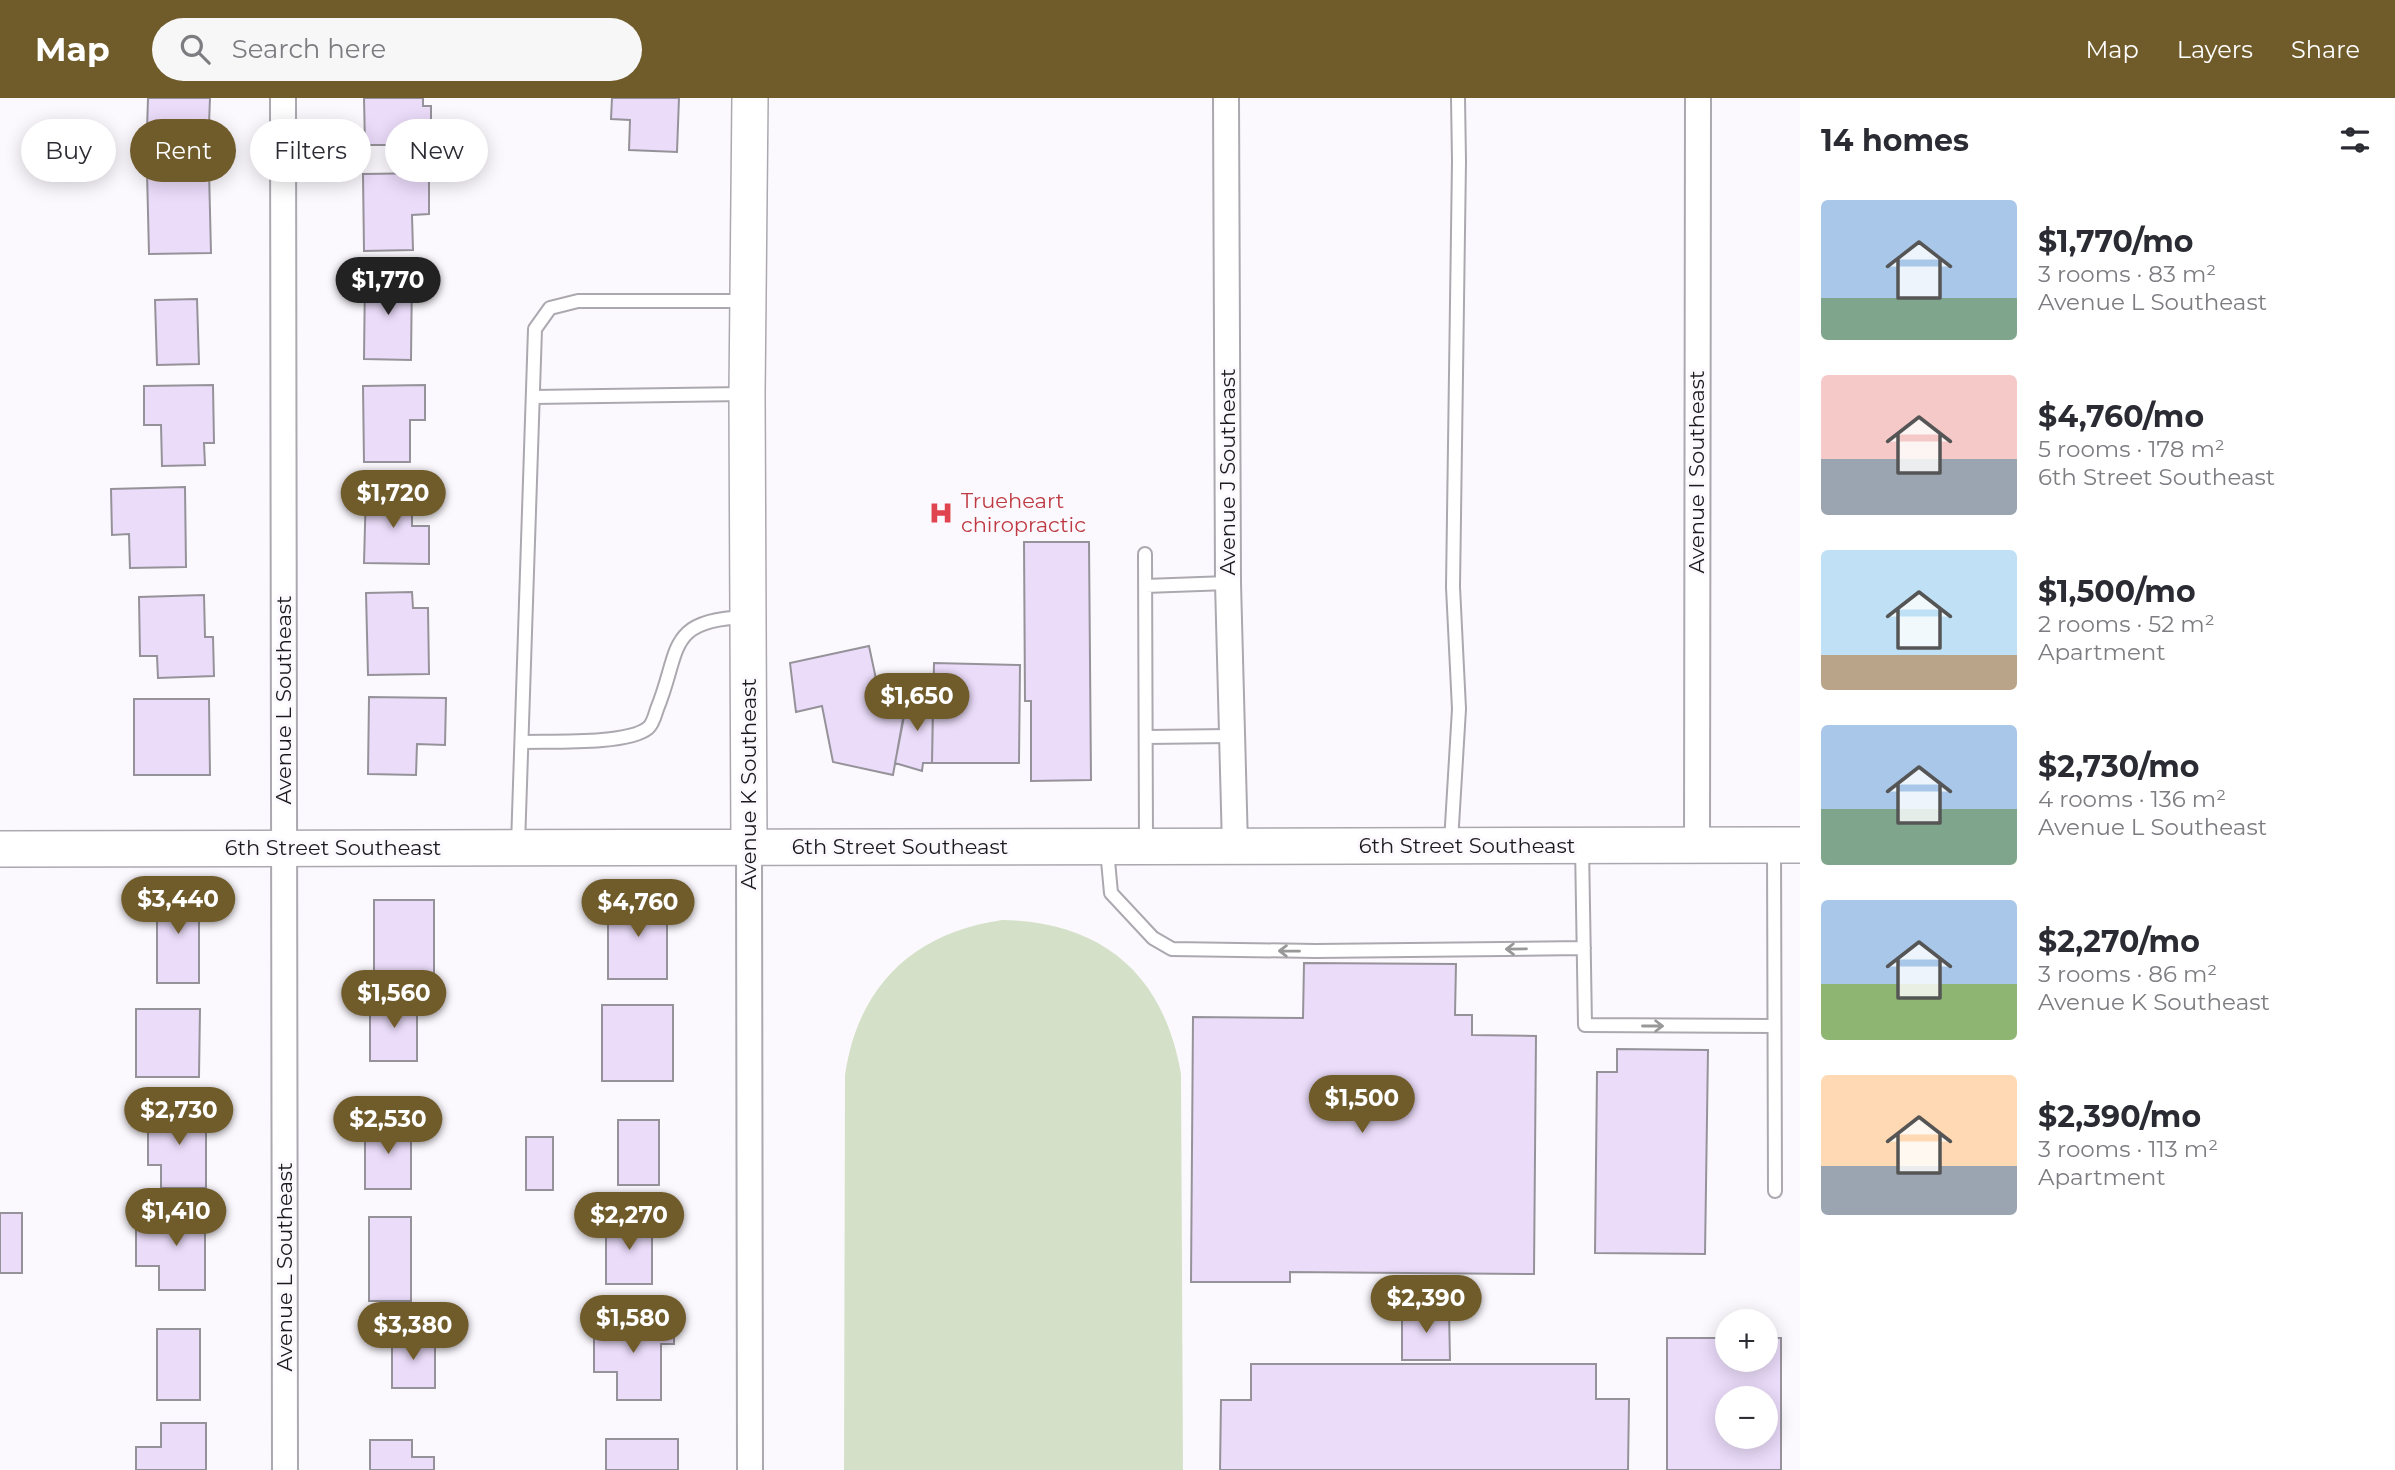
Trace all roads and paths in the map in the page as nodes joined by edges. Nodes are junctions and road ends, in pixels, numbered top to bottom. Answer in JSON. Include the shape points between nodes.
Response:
{"nodes":[{"id":1,"x":283,"y":98,"type":"edge"},
{"id":2,"x":750,"y":98,"type":"edge"},
{"id":3,"x":1226,"y":98,"type":"edge"},
{"id":4,"x":1458,"y":98,"type":"edge"},
{"id":5,"x":1698,"y":98,"type":"edge"},
{"id":6,"x":748,"y":301,"type":"junction"},
{"id":7,"x":747,"y":394,"type":"junction"},
{"id":8,"x":533,"y":397,"type":"junction"},
{"id":9,"x":1144,"y":554,"type":"dead end"},
{"id":10,"x":1228,"y":583,"type":"junction"},
{"id":11,"x":1144,"y":586,"type":"junction"},
{"id":12,"x":748,"y":617,"type":"junction"},
{"id":13,"x":1231,"y":736,"type":"junction"},
{"id":14,"x":1147,"y":737,"type":"junction"},
{"id":15,"x":522,"y":742,"type":"junction"},
{"id":16,"x":1787,"y":845,"type":"edge"},
{"id":17,"x":1235,"y":846,"type":"junction"},
{"id":18,"x":1451,"y":846,"type":"junction"},
{"id":19,"x":1582,"y":846,"type":"junction"},
{"id":20,"x":1697,"y":846,"type":"junction"},
{"id":21,"x":749,"y":847,"type":"junction"},
{"id":22,"x":1107,"y":847,"type":"junction"},
{"id":23,"x":1146,"y":847,"type":"junction"},
{"id":24,"x":285,"y":848,"type":"junction"},
{"id":25,"x":518,"y":848,"type":"junction"},
{"id":26,"x":0,"y":849,"type":"edge"},
{"id":27,"x":1584,"y":948,"type":"junction"},
{"id":28,"x":1774,"y":1026,"type":"junction"},
{"id":29,"x":1775,"y":1191,"type":"dead end"},
{"id":30,"x":285,"y":1470,"type":"edge"},
{"id":31,"x":750,"y":1470,"type":"edge"}],
"edges":[{"from":1,"to":24,"type":"street","name":"Avenue L Southeast"},
{"from":2,"to":6,"type":"street","name":"Avenue K Southeast"},
{"from":3,"to":10,"type":"street","name":"Avenue J Southeast"},
{"from":4,"to":18,"type":"lane","via":[[1453,587],[1459,709]]},
{"from":5,"to":20,"type":"street","name":"Avenue I Southeast"},
{"from":6,"to":7,"type":"street","name":"Avenue K Southeast"},
{"from":6,"to":8,"type":"lane","via":[[578,301],[550,308],[535,329]]},
{"from":7,"to":8,"type":"lane"},
{"from":7,"to":12,"type":"street","name":"Avenue K Southeast"},
{"from":8,"to":15,"type":"lane"},
{"from":9,"to":11,"type":"lane"},
{"from":10,"to":11,"type":"lane"},
{"from":10,"to":13,"type":"street","name":"Avenue J Southeast"},
{"from":11,"to":14,"type":"lane"},
{"from":12,"to":15,"type":"lane","via":[[698,624],[683,635],[650,726],[635,735]]},
{"from":12,"to":21,"type":"street","name":"Avenue K Southeast"},
{"from":13,"to":14,"type":"lane"},
{"from":13,"to":17,"type":"street","name":"Avenue J Southeast"},
{"from":14,"to":23,"type":"lane"},
{"from":15,"to":25,"type":"lane"},
{"from":16,"to":20,"type":"street","name":"6th Street Southeast"},
{"from":16,"to":28,"type":"lane"},
{"from":17,"to":18,"type":"street","name":"6th Street Southeast"},
{"from":17,"to":23,"type":"street","name":"6th Street Southeast"},
{"from":18,"to":19,"type":"street","name":"6th Street Southeast"},
{"from":19,"to":20,"type":"street","name":"6th Street Southeast"},
{"from":19,"to":27,"type":"lane"},
{"from":21,"to":22,"type":"street","name":"6th Street Southeast"},
{"from":21,"to":25,"type":"street","name":"6th Street Southeast"},
{"from":21,"to":31,"type":"street","name":"Avenue K Southeast"},
{"from":22,"to":23,"type":"street","name":"6th Street Southeast"},
{"from":27,"to":22,"type":"lane","one_way":true,"via":[[1172,950],[1153,938],[1111,893]]},
{"from":24,"to":25,"type":"street","name":"6th Street Southeast"},
{"from":24,"to":26,"type":"street","name":"6th Street Southeast"},
{"from":24,"to":30,"type":"street","name":"Avenue L Southeast"},
{"from":27,"to":28,"type":"lane","one_way":true,"via":[[1585,1025]]},
{"from":28,"to":29,"type":"lane"}]}
